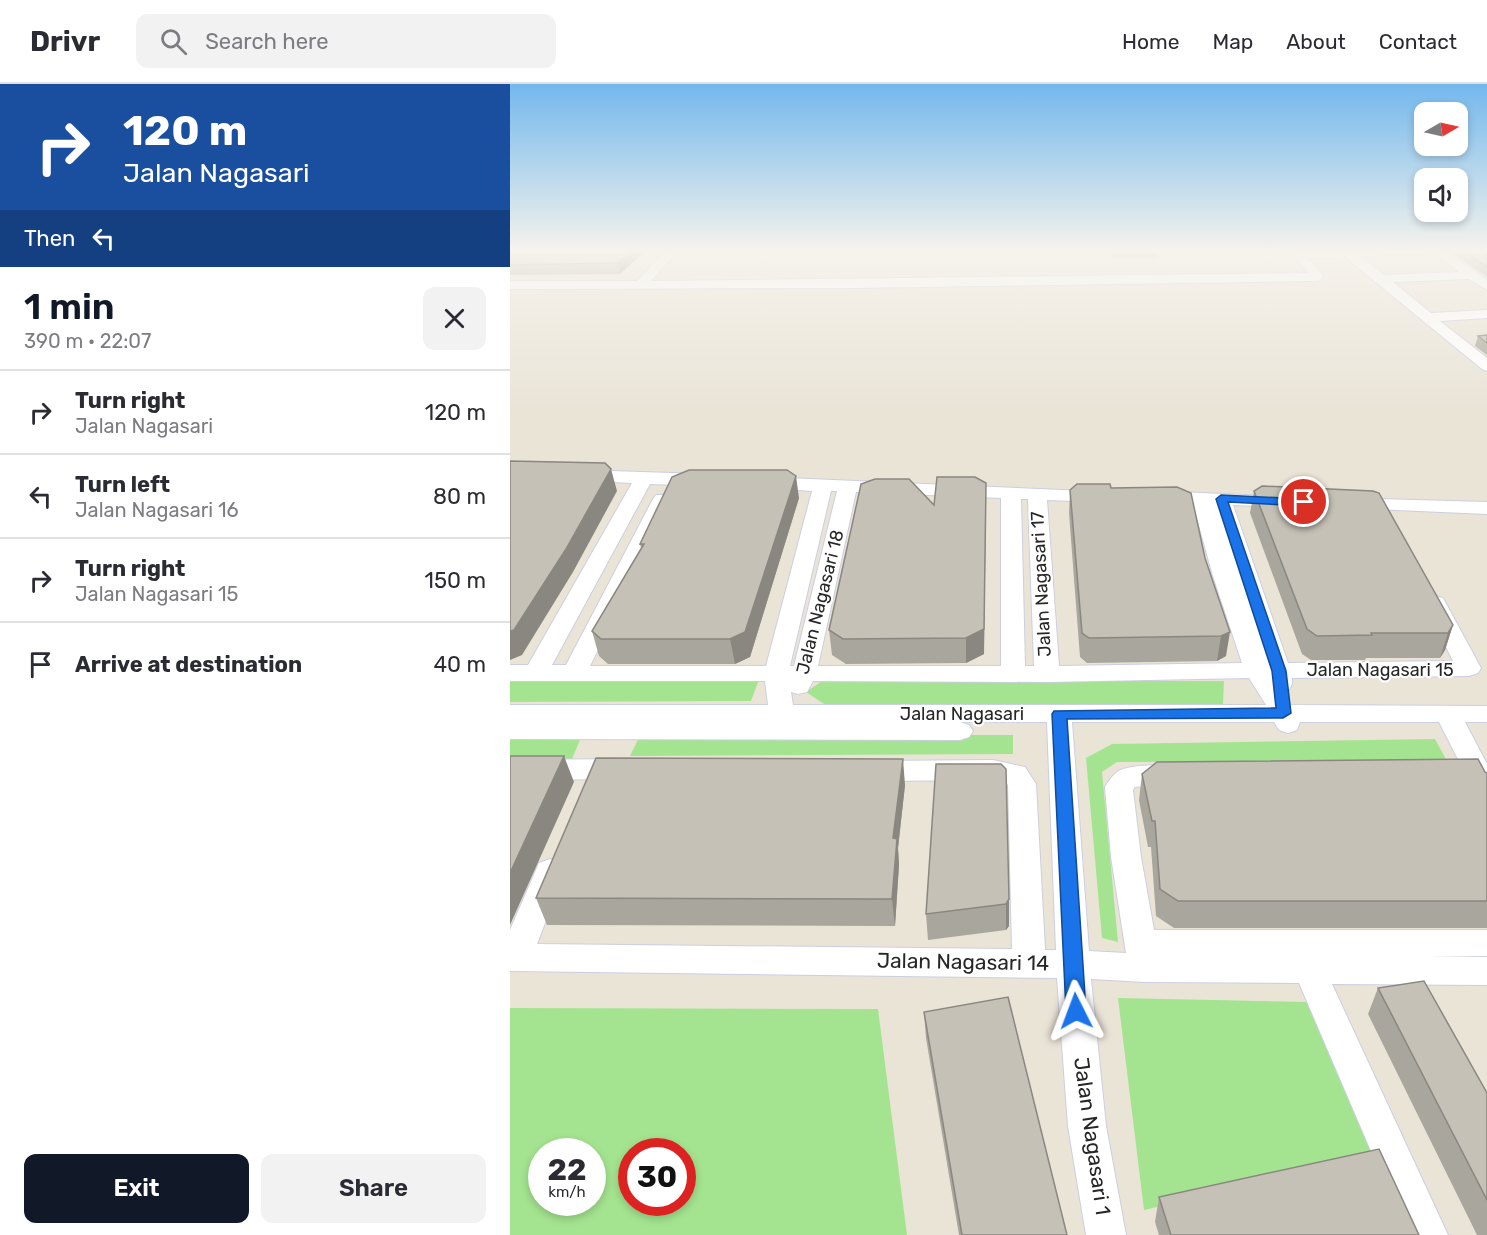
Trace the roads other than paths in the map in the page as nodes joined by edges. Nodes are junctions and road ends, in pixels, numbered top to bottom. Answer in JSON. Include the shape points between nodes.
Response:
{"nodes":[{"id":1,"x":1411,"y":304,"type":"edge"},
{"id":2,"x":1487,"y":314,"type":"edge"},
{"id":3,"x":1427,"y":316,"type":"junction"},
{"id":4,"x":1476,"y":339,"type":"edge"},
{"id":5,"x":1455,"y":340,"type":"junction"},
{"id":6,"x":1487,"y":366,"type":"edge"},
{"id":7,"x":565,"y":476,"type":"edge"},
{"id":8,"x":644,"y":478,"type":"junction"},
{"id":9,"x":674,"y":479,"type":"junction"},
{"id":10,"x":726,"y":481,"type":"edge"},
{"id":11,"x":747,"y":482,"type":"edge"},
{"id":12,"x":823,"y":485,"type":"junction"},
{"id":13,"x":848,"y":485,"type":"junction"},
{"id":14,"x":1011,"y":492,"type":"junction"},
{"id":15,"x":1037,"y":493,"type":"junction"},
{"id":16,"x":1121,"y":497,"type":"edge"},
{"id":17,"x":1144,"y":497,"type":"edge"},
{"id":18,"x":1211,"y":499,"type":"junction"},
{"id":19,"x":1304,"y":502,"type":"edge"},
{"id":20,"x":1356,"y":504,"type":"edge"},
{"id":21,"x":1380,"y":505,"type":"junction"},
{"id":22,"x":1487,"y":508,"type":"edge"},
{"id":23,"x":1390,"y":524,"type":"edge"},
{"id":24,"x":1423,"y":581,"type":"edge"},
{"id":25,"x":1268,"y":671,"type":"junction"},
{"id":26,"x":510,"y":673,"type":"edge"},
{"id":27,"x":536,"y":673,"type":"junction"},
{"id":28,"x":574,"y":673,"type":"junction"},
{"id":29,"x":776,"y":674,"type":"junction"},
{"id":30,"x":804,"y":674,"type":"junction"},
{"id":31,"x":1013,"y":674,"type":"junction"},
{"id":32,"x":1047,"y":674,"type":"junction"},
{"id":33,"x":510,"y":713,"type":"edge"},
{"id":34,"x":1487,"y":714,"type":"edge"},
{"id":35,"x":615,"y":721,"type":"junction"},
{"id":36,"x":1286,"y":721,"type":"junction"},
{"id":37,"x":1452,"y":722,"type":"junction"},
{"id":38,"x":781,"y":723,"type":"junction"},
{"id":39,"x":1060,"y":723,"type":"junction"},
{"id":40,"x":1487,"y":729,"type":"edge"},
{"id":41,"x":510,"y":730,"type":"edge"},
{"id":42,"x":593,"y":769,"type":"junction"},
{"id":43,"x":653,"y":769,"type":"edge"},
{"id":44,"x":510,"y":770,"type":"edge"},
{"id":45,"x":844,"y":771,"type":"edge"},
{"id":46,"x":1197,"y":775,"type":"edge"},
{"id":47,"x":1476,"y":776,"type":"edge"},
{"id":48,"x":580,"y":800,"type":"edge"},
{"id":49,"x":562,"y":843,"type":"edge"},
{"id":50,"x":1487,"y":943,"type":"edge"},
{"id":51,"x":1143,"y":956,"type":"junction"},
{"id":52,"x":513,"y":957,"type":"edge"},
{"id":53,"x":1029,"y":963,"type":"junction"},
{"id":54,"x":1074,"y":963,"type":"junction"},
{"id":55,"x":1309,"y":969,"type":"junction"},
{"id":56,"x":1412,"y":970,"type":"junction"},
{"id":57,"x":1487,"y":971,"type":"edge"},
{"id":58,"x":1429,"y":1001,"type":"edge"},
{"id":59,"x":1106,"y":1235,"type":"edge"},
{"id":60,"x":1428,"y":1235,"type":"edge"}],
"edges":[{"from":1,"to":3,"type":"street"},
{"from":2,"to":3,"type":"street"},
{"from":3,"to":5,"type":"street"},
{"from":4,"to":5,"type":"street"},
{"from":5,"to":6,"type":"street"},
{"from":7,"to":8,"type":"street"},
{"from":8,"to":9,"type":"street"},
{"from":8,"to":27,"type":"street"},
{"from":9,"to":10,"type":"street"},
{"from":9,"to":28,"type":"street"},
{"from":11,"to":12,"type":"street"},
{"from":12,"to":13,"type":"street"},
{"from":12,"to":29,"type":"street"},
{"from":13,"to":14,"type":"street"},
{"from":13,"to":30,"type":"street","name":"Jalan Nagasari 18"},
{"from":14,"to":15,"type":"street"},
{"from":14,"to":31,"type":"street"},
{"from":15,"to":16,"type":"street"},
{"from":15,"to":32,"type":"street","name":"Jalan Nagasari 17"},
{"from":17,"to":18,"type":"street"},
{"from":18,"to":19,"type":"street"},
{"from":18,"to":25,"type":"street","via":[[1224,576]]},
{"from":20,"to":21,"type":"street"},
{"from":21,"to":22,"type":"street"},
{"from":21,"to":23,"type":"street"},
{"from":24,"to":25,"type":"street","name":"Jalan Nagasari 15","via":[[1469,668]]},
{"from":25,"to":32,"type":"street"},
{"from":25,"to":36,"type":"street"},
{"from":26,"to":27,"type":"street"},
{"from":27,"to":28,"type":"street"},
{"from":28,"to":29,"type":"street"},
{"from":29,"to":30,"type":"street"},
{"from":29,"to":38,"type":"street"},
{"from":30,"to":31,"type":"street"},
{"from":30,"to":38,"type":"street","name":"Jalan Nagasari 18"},
{"from":31,"to":32,"type":"street"},
{"from":33,"to":35,"type":"street","name":"Jalan Nagasari"},
{"from":34,"to":37,"type":"street","name":"Jalan Nagasari"},
{"from":35,"to":38,"type":"street","name":"Jalan Nagasari"},
{"from":35,"to":41,"type":"street","name":"Jalan Nagasari"},
{"from":35,"to":42,"type":"street"},
{"from":36,"to":37,"type":"street","name":"Jalan Nagasari"},
{"from":36,"to":39,"type":"street","name":"Jalan Nagasari"},
{"from":37,"to":40,"type":"street","name":"Jalan Nagasari"},
{"from":37,"to":47,"type":"street"},
{"from":38,"to":39,"type":"street","name":"Jalan Nagasari"},
{"from":39,"to":54,"type":"street","name":"Jalan Nagasari 1"},
{"from":42,"to":43,"type":"street"},
{"from":42,"to":44,"type":"street"},
{"from":42,"to":48,"type":"street"},
{"from":45,"to":53,"type":"street","via":[[993,770],[1015,774],[1022,784]]},
{"from":46,"to":51,"type":"street","via":[[1139,776],[1128,778],[1119,787]]},
{"from":49,"to":52,"type":"street"},
{"from":50,"to":51,"type":"street","name":"Jalan Nagasari 14"},
{"from":51,"to":54,"type":"street","name":"Jalan Nagasari 14"},
{"from":51,"to":55,"type":"street","name":"Jalan Nagasari 14"},
{"from":52,"to":53,"type":"street","name":"Jalan Nagasari 14"},
{"from":53,"to":54,"type":"street","name":"Jalan Nagasari 14"},
{"from":54,"to":59,"type":"street","name":"Jalan Nagasari 1","via":[[1087,1126]]},
{"from":55,"to":56,"type":"street","name":"Jalan Nagasari 14"},
{"from":55,"to":60,"type":"street"},
{"from":56,"to":57,"type":"street","name":"Jalan Nagasari 14"},
{"from":56,"to":58,"type":"street"}]}
